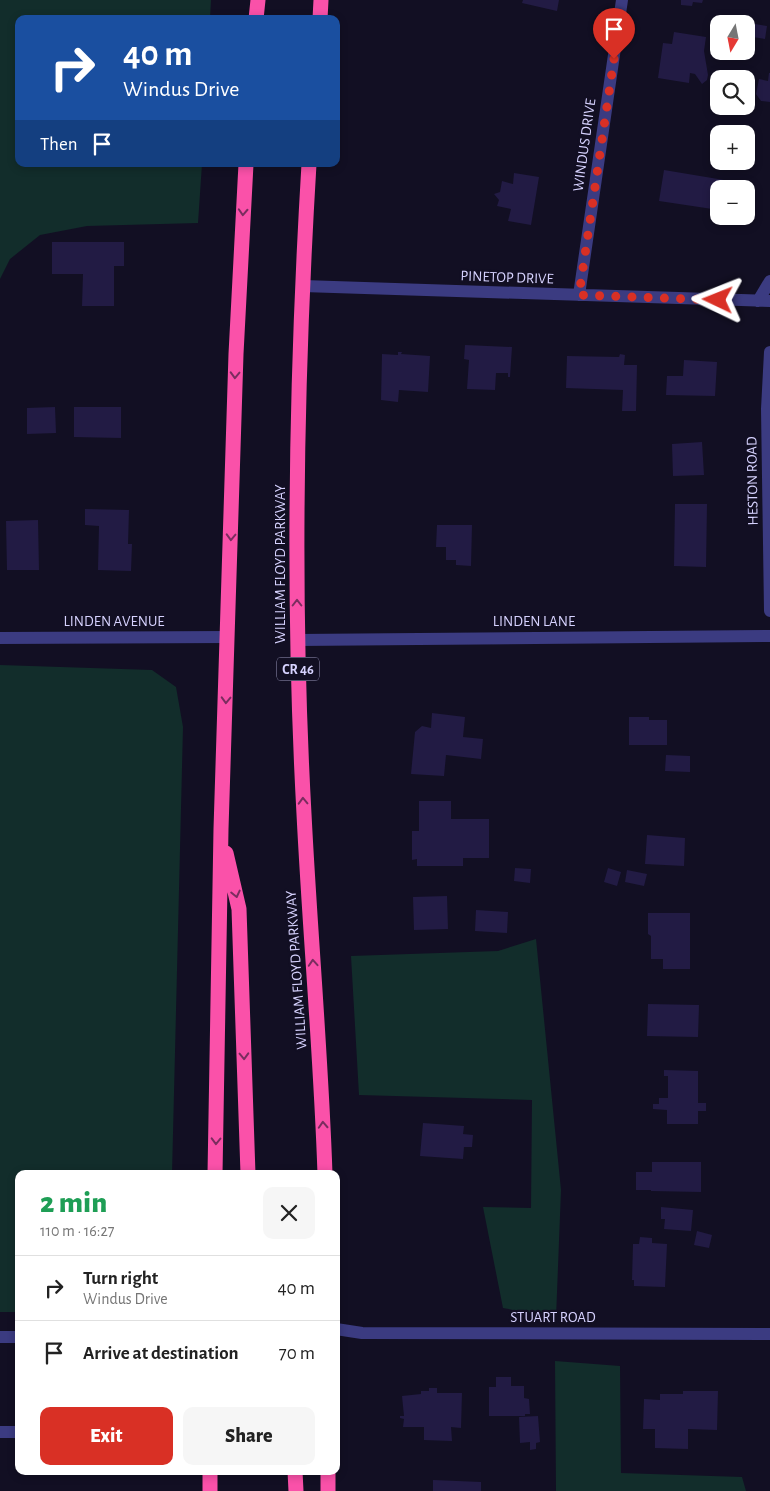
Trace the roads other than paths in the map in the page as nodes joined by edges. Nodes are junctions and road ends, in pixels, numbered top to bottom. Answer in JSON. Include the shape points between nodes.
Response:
{"nodes":[{"id":1,"x":258,"y":0,"type":"edge"},
{"id":2,"x":322,"y":0,"type":"edge"},
{"id":3,"x":622,"y":0,"type":"edge"},
{"id":4,"x":256,"y":15,"type":"edge"},
{"id":5,"x":320,"y":15,"type":"edge"},
{"id":6,"x":246,"y":167,"type":"edge"},
{"id":7,"x":309,"y":167,"type":"edge"},
{"id":8,"x":770,"y":280,"type":"edge"},
{"id":9,"x":303,"y":286,"type":"junction"},
{"id":10,"x":579,"y":295,"type":"junction"},
{"id":11,"x":764,"y":301,"type":"edge"},
{"id":12,"x":770,"y":352,"type":"edge"},
{"id":13,"x":770,"y":611,"type":"edge"},
{"id":14,"x":770,"y":636,"type":"edge"},
{"id":15,"x":228,"y":637,"type":"junction"},
{"id":16,"x":0,"y":638,"type":"edge"},
{"id":17,"x":297,"y":640,"type":"junction"},
{"id":18,"x":221,"y":829,"type":"junction"},
{"id":19,"x":215,"y":1170,"type":"edge"},
{"id":20,"x":248,"y":1170,"type":"edge"},
{"id":21,"x":325,"y":1170,"type":"edge"},
{"id":22,"x":340,"y":1330,"type":"edge"},
{"id":23,"x":770,"y":1334,"type":"edge"},
{"id":24,"x":0,"y":1337,"type":"edge"},
{"id":25,"x":15,"y":1337,"type":"edge"},
{"id":26,"x":0,"y":1432,"type":"edge"},
{"id":27,"x":15,"y":1432,"type":"edge"},
{"id":28,"x":210,"y":1475,"type":"edge"},
{"id":29,"x":295,"y":1475,"type":"edge"},
{"id":30,"x":328,"y":1475,"type":"edge"},
{"id":31,"x":210,"y":1491,"type":"edge"},
{"id":32,"x":296,"y":1491,"type":"edge"},
{"id":33,"x":328,"y":1491,"type":"edge"}],
"edges":[{"from":1,"to":4,"type":"highway"},
{"from":2,"to":5,"type":"highway"},
{"from":3,"to":10,"type":"street","name":"WINDUS DRIVE"},
{"from":6,"to":15,"type":"highway","one_way":true,"via":[[236,354]]},
{"from":7,"to":9,"type":"highway","name":"WILLIAM FLOYD PARKWAY","number":"CR 46"},
{"from":8,"to":11,"type":"street"},
{"from":9,"to":10,"type":"street","name":"PINETOP DRIVE"},
{"from":17,"to":9,"type":"highway","name":"WILLIAM FLOYD PARKWAY","number":"CR 46","one_way":true,"via":[[297,476]]},
{"from":10,"to":11,"type":"street","name":"PINETOP DRIVE"},
{"from":12,"to":13,"type":"street","name":"HESTON ROAD","via":[[767,409]]},
{"from":14,"to":17,"type":"street","name":"LINDEN LANE"},
{"from":15,"to":16,"type":"street","name":"LINDEN AVENUE"},
{"from":15,"to":18,"type":"highway","one_way":true},
{"from":21,"to":17,"type":"highway","name":"WILLIAM FLOYD PARKWAY","number":"CR 46","one_way":true},
{"from":18,"to":19,"type":"highway","one_way":true},
{"from":18,"to":20,"type":"highway","one_way":true,"via":[[239,909]]},
{"from":22,"to":23,"type":"street","name":"STUART ROAD"},
{"from":24,"to":25,"type":"street"},
{"from":26,"to":27,"type":"street"},
{"from":28,"to":31,"type":"highway"},
{"from":29,"to":32,"type":"highway"},
{"from":30,"to":33,"type":"highway"}]}
